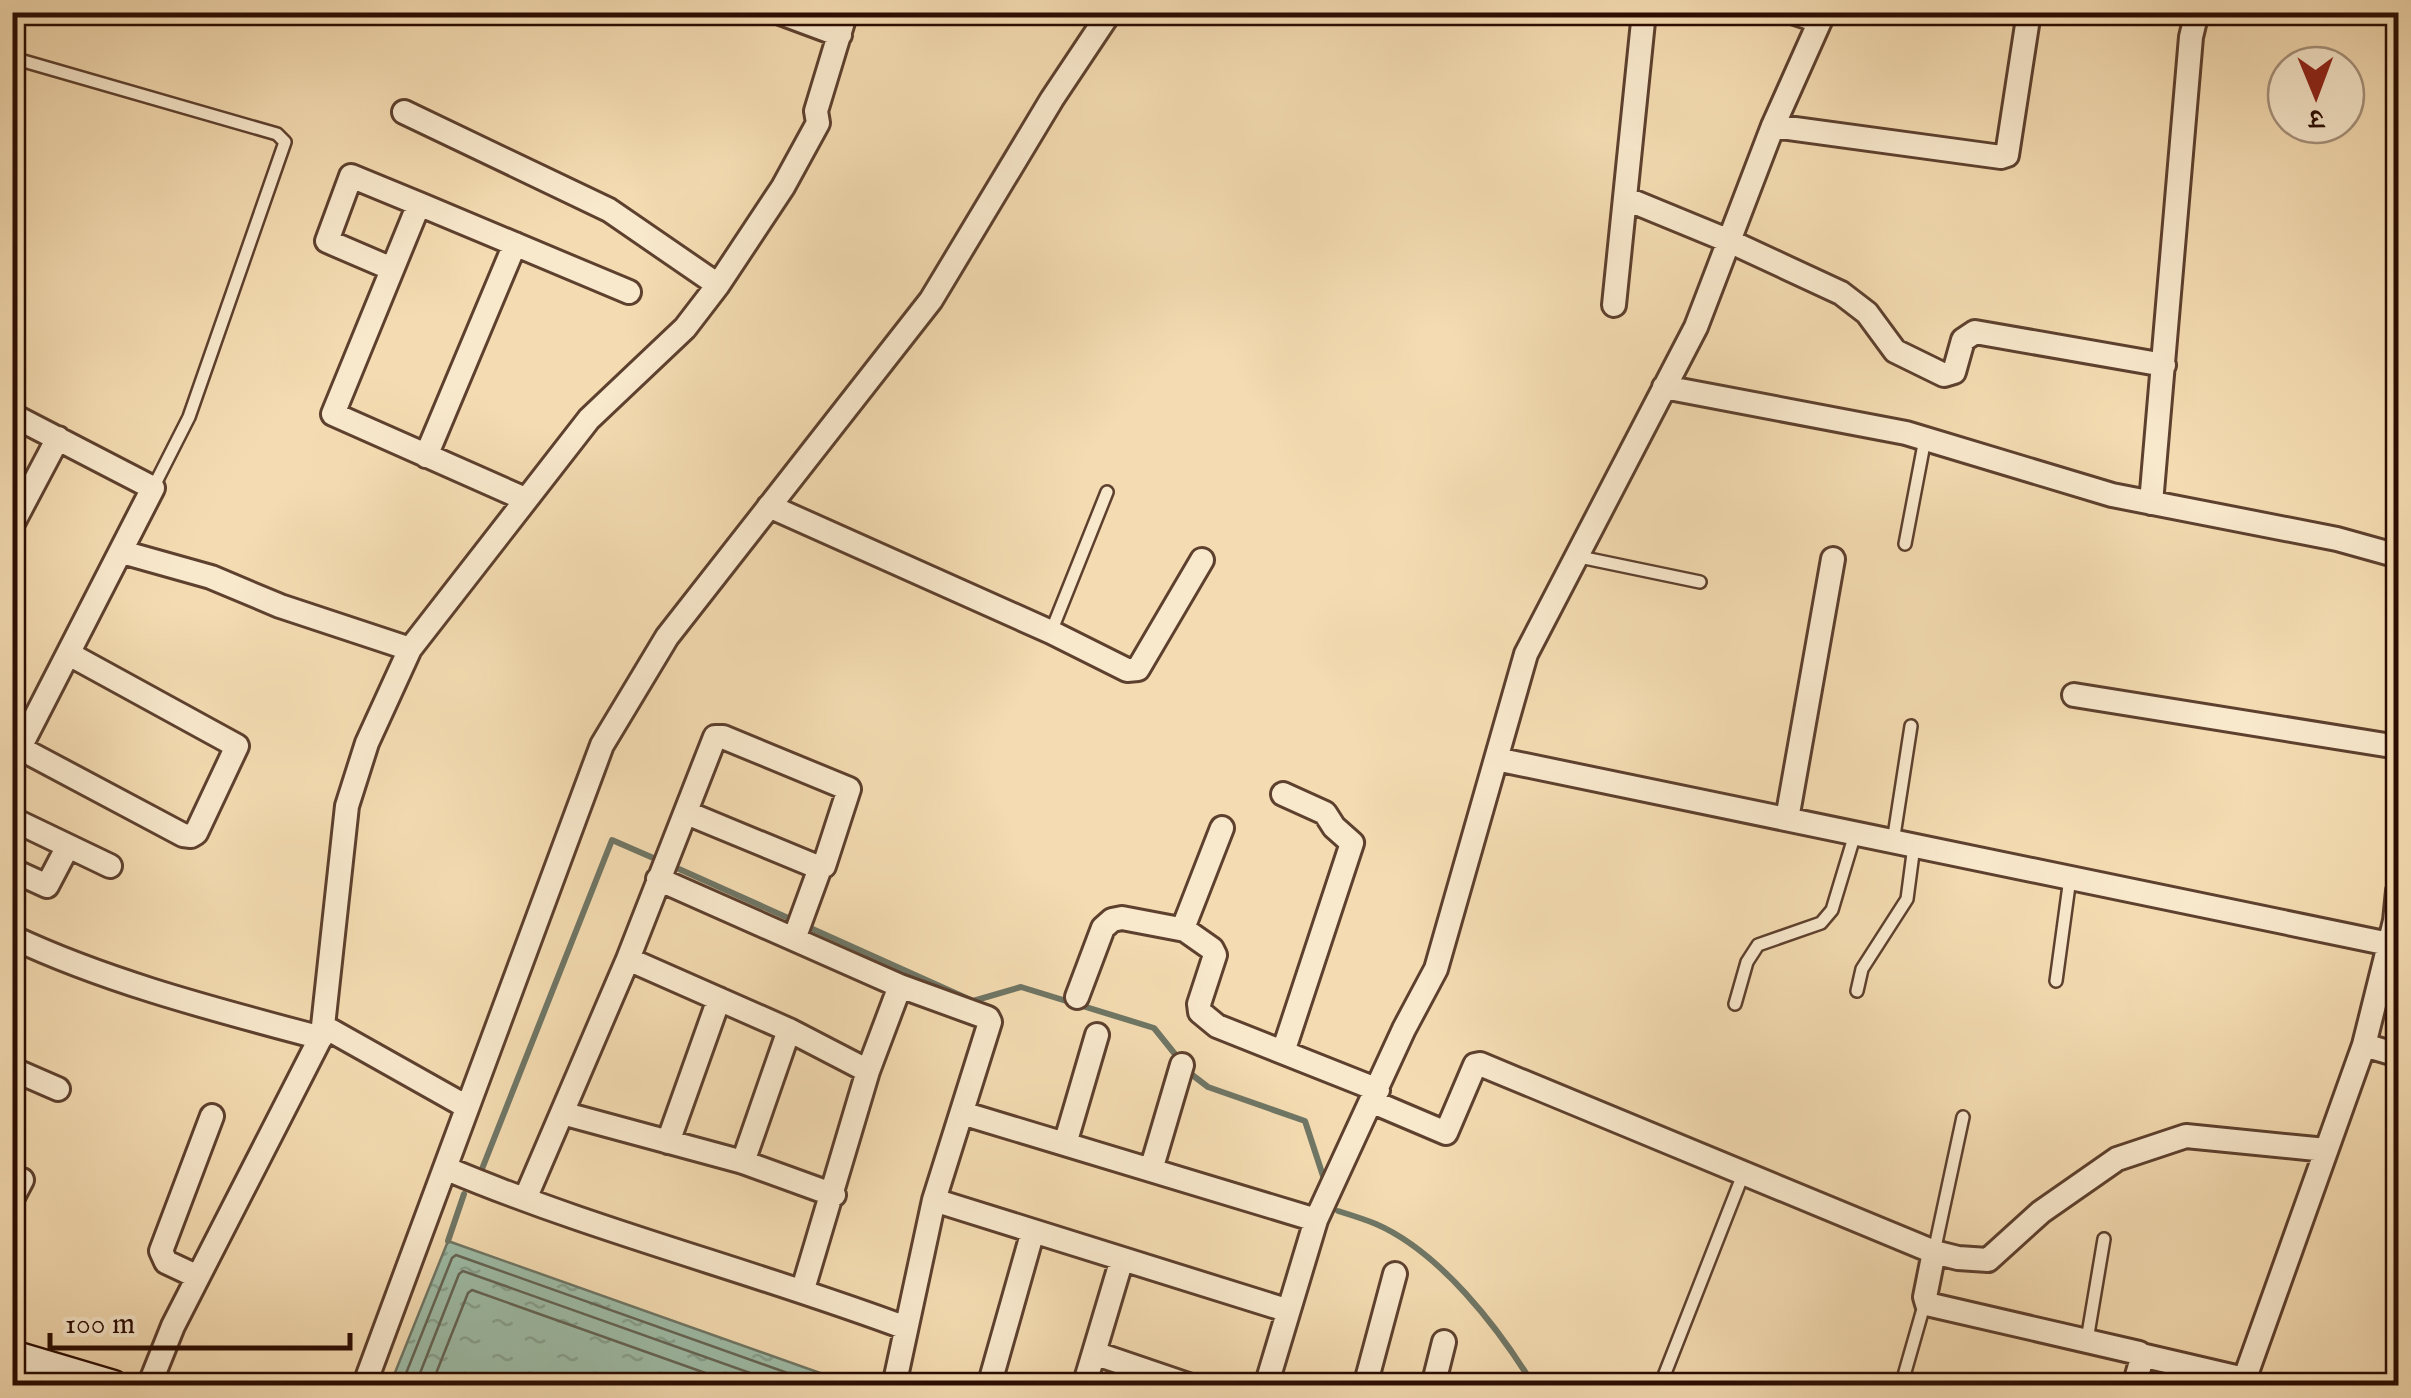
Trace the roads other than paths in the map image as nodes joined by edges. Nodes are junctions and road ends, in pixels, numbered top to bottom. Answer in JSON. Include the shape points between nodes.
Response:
{"nodes":[{"id":1,"x":778,"y":12,"type":"edge"},
{"id":2,"x":1110,"y":12,"type":"edge"},
{"id":3,"x":1644,"y":12,"type":"edge"},
{"id":4,"x":1792,"y":12,"type":"edge"},
{"id":5,"x":2029,"y":12,"type":"edge"},
{"id":6,"x":2196,"y":12,"type":"edge"},
{"id":7,"x":1821,"y":17,"type":"edge"},
{"id":8,"x":843,"y":24,"type":"edge"},
{"id":9,"x":14,"y":58,"type":"edge"},
{"id":10,"x":404,"y":112,"type":"dead end"},
{"id":11,"x":1772,"y":126,"type":"junction"},
{"id":12,"x":1626,"y":198,"type":"junction"},
{"id":13,"x":419,"y":204,"type":"junction"},
{"id":14,"x":1730,"y":240,"type":"junction"},
{"id":15,"x":515,"y":244,"type":"junction"},
{"id":16,"x":392,"y":268,"type":"junction"},
{"id":17,"x":718,"y":285,"type":"junction"},
{"id":18,"x":629,"y":292,"type":"dead end"},
{"id":19,"x":1614,"y":306,"type":"dead end"},
{"id":20,"x":2164,"y":365,"type":"junction"},
{"id":21,"x":1664,"y":387,"type":"junction"},
{"id":22,"x":12,"y":415,"type":"edge"},
{"id":23,"x":58,"y":438,"type":"junction"},
{"id":24,"x":1924,"y":439,"type":"junction"},
{"id":25,"x":426,"y":456,"type":"junction"},
{"id":26,"x":153,"y":488,"type":"junction"},
{"id":27,"x":1107,"y":492,"type":"dead end"},
{"id":28,"x":526,"y":499,"type":"junction"},
{"id":29,"x":2151,"y":503,"type":"junction"},
{"id":30,"x":769,"y":506,"type":"junction"},
{"id":31,"x":12,"y":524,"type":"edge"},
{"id":32,"x":1905,"y":544,"type":"dead end"},
{"id":33,"x":122,"y":552,"type":"junction"},
{"id":34,"x":1574,"y":556,"type":"junction"},
{"id":35,"x":2398,"y":556,"type":"edge"},
{"id":36,"x":1833,"y":559,"type":"dead end"},
{"id":37,"x":1202,"y":560,"type":"dead end"},
{"id":38,"x":1700,"y":582,"type":"dead end"},
{"id":39,"x":1051,"y":632,"type":"junction"},
{"id":40,"x":410,"y":649,"type":"junction"},
{"id":41,"x":69,"y":654,"type":"junction"},
{"id":42,"x":2074,"y":696,"type":"dead end"},
{"id":43,"x":1911,"y":726,"type":"dead end"},
{"id":44,"x":2398,"y":747,"type":"edge"},
{"id":45,"x":15,"y":752,"type":"edge"},
{"id":46,"x":1496,"y":760,"type":"junction"},
{"id":47,"x":1282,"y":794,"type":"dead end"},
{"id":48,"x":687,"y":814,"type":"junction"},
{"id":49,"x":12,"y":819,"type":"edge"},
{"id":50,"x":1787,"y":820,"type":"junction"},
{"id":51,"x":1222,"y":828,"type":"dead end"},
{"id":52,"x":1855,"y":834,"type":"junction"},
{"id":53,"x":1903,"y":844,"type":"junction"},
{"id":54,"x":68,"y":846,"type":"junction"},
{"id":55,"x":110,"y":866,"type":"dead end"},
{"id":56,"x":820,"y":868,"type":"junction"},
{"id":57,"x":12,"y":870,"type":"edge"},
{"id":58,"x":2070,"y":878,"type":"junction"},
{"id":59,"x":658,"y":879,"type":"junction"},
{"id":60,"x":2398,"y":895,"type":"edge"},
{"id":61,"x":798,"y":927,"type":"junction"},
{"id":62,"x":1186,"y":930,"type":"junction"},
{"id":63,"x":12,"y":937,"type":"edge"},
{"id":64,"x":2389,"y":944,"type":"junction"},
{"id":65,"x":628,"y":960,"type":"junction"},
{"id":66,"x":2056,"y":981,"type":"dead end"},
{"id":67,"x":900,"y":986,"type":"junction"},
{"id":68,"x":1857,"y":991,"type":"dead end"},
{"id":69,"x":1077,"y":997,"type":"dead end"},
{"id":70,"x":719,"y":1000,"type":"junction"},
{"id":71,"x":1735,"y":1004,"type":"dead end"},
{"id":72,"x":788,"y":1030,"type":"junction"},
{"id":73,"x":323,"y":1033,"type":"junction"},
{"id":74,"x":1096,"y":1035,"type":"dead end"},
{"id":75,"x":2364,"y":1046,"type":"junction"},
{"id":76,"x":1282,"y":1052,"type":"junction"},
{"id":77,"x":2398,"y":1055,"type":"edge"},
{"id":78,"x":1182,"y":1066,"type":"dead end"},
{"id":79,"x":12,"y":1069,"type":"edge"},
{"id":80,"x":868,"y":1071,"type":"junction"},
{"id":81,"x":58,"y":1089,"type":"dead end"},
{"id":82,"x":1376,"y":1096,"type":"junction"},
{"id":83,"x":468,"y":1107,"type":"junction"},
{"id":84,"x":562,"y":1112,"type":"junction"},
{"id":85,"x":962,"y":1113,"type":"junction"},
{"id":86,"x":212,"y":1116,"type":"dead end"},
{"id":87,"x":1963,"y":1117,"type":"dead end"},
{"id":88,"x":668,"y":1142,"type":"junction"},
{"id":89,"x":1065,"y":1144,"type":"junction"},
{"id":90,"x":2326,"y":1150,"type":"junction"},
{"id":91,"x":742,"y":1162,"type":"junction"},
{"id":92,"x":444,"y":1168,"type":"junction"},
{"id":93,"x":1150,"y":1170,"type":"junction"},
{"id":94,"x":1744,"y":1172,"type":"junction"},
{"id":95,"x":834,"y":1194,"type":"junction"},
{"id":96,"x":524,"y":1199,"type":"junction"},
{"id":97,"x":934,"y":1200,"type":"junction"},
{"id":98,"x":1316,"y":1220,"type":"junction"},
{"id":99,"x":1033,"y":1231,"type":"junction"},
{"id":100,"x":2104,"y":1238,"type":"dead end"},
{"id":101,"x":1934,"y":1252,"type":"junction"},
{"id":102,"x":1122,"y":1259,"type":"junction"},
{"id":103,"x":1395,"y":1274,"type":"dead end"},
{"id":104,"x":198,"y":1277,"type":"junction"},
{"id":105,"x":803,"y":1289,"type":"junction"},
{"id":106,"x":1925,"y":1302,"type":"junction"},
{"id":107,"x":1286,"y":1310,"type":"junction"},
{"id":108,"x":906,"y":1328,"type":"junction"},
{"id":109,"x":2087,"y":1340,"type":"junction"},
{"id":110,"x":1444,"y":1342,"type":"dead end"},
{"id":111,"x":1094,"y":1352,"type":"junction"},
{"id":112,"x":2141,"y":1355,"type":"junction"},
{"id":113,"x":12,"y":1356,"type":"edge"},
{"id":114,"x":1903,"y":1379,"type":"dead end"},
{"id":115,"x":2243,"y":1382,"type":"edge"},
{"id":116,"x":114,"y":1386,"type":"edge"},
{"id":117,"x":148,"y":1386,"type":"edge"},
{"id":118,"x":364,"y":1386,"type":"edge"},
{"id":119,"x":894,"y":1386,"type":"edge"},
{"id":120,"x":989,"y":1386,"type":"edge"},
{"id":121,"x":1084,"y":1386,"type":"edge"},
{"id":122,"x":1191,"y":1386,"type":"edge"},
{"id":123,"x":1266,"y":1386,"type":"edge"},
{"id":124,"x":1365,"y":1386,"type":"edge"},
{"id":125,"x":1433,"y":1386,"type":"edge"},
{"id":126,"x":1660,"y":1386,"type":"edge"},
{"id":127,"x":2134,"y":1386,"type":"edge"}],
"edges":[{"from":1,"to":8,"type":"street"},
{"from":2,"to":30,"type":"street","via":[[932,300]]},
{"from":3,"to":12,"type":"street"},
{"from":4,"to":7,"type":"street"},
{"from":5,"to":11,"type":"street","via":[[2007,155]]},
{"from":6,"to":20,"type":"street"},
{"from":7,"to":11,"type":"street"},
{"from":8,"to":17,"type":"street","via":[[813,134]]},
{"from":9,"to":26,"type":"lane","via":[[277,134],[284,142],[189,417]]},
{"from":10,"to":17,"type":"street","via":[[609,210]]},
{"from":11,"to":14,"type":"street"},
{"from":12,"to":14,"type":"street"},
{"from":12,"to":19,"type":"street"},
{"from":13,"to":15,"type":"street"},
{"from":13,"to":16,"type":"street"},
{"from":13,"to":16,"type":"street","via":[[351,176],[326,241]]},
{"from":14,"to":20,"type":"street","via":[[1841,293],[1868,313],[1895,352],[1944,375],[1954,372],[1963,340],[1975,332]]},
{"from":14,"to":21,"type":"street"},
{"from":15,"to":18,"type":"street"},
{"from":15,"to":25,"type":"street"},
{"from":16,"to":25,"type":"street","via":[[334,414]]},
{"from":17,"to":28,"type":"street","via":[[685,328],[588,419]]},
{"from":20,"to":29,"type":"street"},
{"from":21,"to":24,"type":"street"},
{"from":21,"to":34,"type":"street"},
{"from":22,"to":23,"type":"street"},
{"from":23,"to":26,"type":"street"},
{"from":23,"to":31,"type":"street"},
{"from":24,"to":29,"type":"street"},
{"from":24,"to":32,"type":"lane"},
{"from":25,"to":28,"type":"street"},
{"from":26,"to":33,"type":"street"},
{"from":27,"to":39,"type":"lane"},
{"from":28,"to":40,"type":"street"},
{"from":29,"to":35,"type":"street"},
{"from":30,"to":39,"type":"street"},
{"from":30,"to":83,"type":"street","via":[[667,637],[602,745]]},
{"from":33,"to":40,"type":"street"},
{"from":33,"to":41,"type":"street"},
{"from":34,"to":38,"type":"lane"},
{"from":34,"to":46,"type":"street","via":[[1526,654]]},
{"from":36,"to":50,"type":"street"},
{"from":37,"to":39,"type":"street","via":[[1138,668],[1127,670]]},
{"from":40,"to":73,"type":"street","via":[[347,806]]},
{"from":41,"to":45,"type":"street"},
{"from":41,"to":45,"type":"street","via":[[236,746],[196,833],[182,835]]},
{"from":42,"to":44,"type":"street"},
{"from":43,"to":53,"type":"lane"},
{"from":46,"to":50,"type":"street"},
{"from":46,"to":82,"type":"street","via":[[1436,969]]},
{"from":47,"to":76,"type":"street","via":[[1325,812],[1352,843]]},
{"from":48,"to":56,"type":"street"},
{"from":48,"to":56,"type":"street","via":[[715,738],[846,785],[850,794]]},
{"from":48,"to":59,"type":"street"},
{"from":49,"to":54,"type":"street"},
{"from":50,"to":52,"type":"street"},
{"from":51,"to":62,"type":"street"},
{"from":52,"to":53,"type":"street"},
{"from":52,"to":71,"type":"lane","via":[[1832,910],[1822,923],[1758,945]]},
{"from":53,"to":58,"type":"street"},
{"from":53,"to":68,"type":"lane","via":[[1907,899],[1862,970]]},
{"from":54,"to":55,"type":"street"},
{"from":54,"to":57,"type":"street","via":[[47,886]]},
{"from":56,"to":61,"type":"street"},
{"from":58,"to":64,"type":"street"},
{"from":58,"to":66,"type":"lane"},
{"from":59,"to":61,"type":"street"},
{"from":59,"to":65,"type":"street"},
{"from":60,"to":64,"type":"street"},
{"from":61,"to":67,"type":"street"},
{"from":62,"to":69,"type":"street","via":[[1112,920]]},
{"from":62,"to":76,"type":"street","via":[[1215,955],[1200,1012],[1217,1026]]},
{"from":63,"to":73,"type":"street","via":[[205,1007]]},
{"from":64,"to":75,"type":"street"},
{"from":65,"to":70,"type":"street"},
{"from":65,"to":84,"type":"street"},
{"from":67,"to":80,"type":"street"},
{"from":67,"to":85,"type":"street","via":[[990,1022]]},
{"from":70,"to":72,"type":"street"},
{"from":70,"to":88,"type":"street"},
{"from":72,"to":80,"type":"street"},
{"from":72,"to":91,"type":"street"},
{"from":73,"to":83,"type":"street"},
{"from":73,"to":104,"type":"street"},
{"from":74,"to":89,"type":"street"},
{"from":75,"to":77,"type":"street"},
{"from":75,"to":90,"type":"street"},
{"from":76,"to":82,"type":"street"},
{"from":78,"to":93,"type":"street"},
{"from":79,"to":81,"type":"street"},
{"from":80,"to":95,"type":"street"},
{"from":82,"to":94,"type":"street","via":[[1446,1133],[1480,1064]]},
{"from":82,"to":98,"type":"street"},
{"from":83,"to":92,"type":"street"},
{"from":84,"to":88,"type":"street"},
{"from":84,"to":96,"type":"street"},
{"from":85,"to":89,"type":"street"},
{"from":85,"to":97,"type":"street"},
{"from":86,"to":104,"type":"street","via":[[161,1250],[166,1262]]},
{"from":87,"to":101,"type":"lane"},
{"from":88,"to":91,"type":"street"},
{"from":89,"to":93,"type":"street"},
{"from":90,"to":101,"type":"street","via":[[2186,1136],[2117,1159],[1988,1260]]},
{"from":90,"to":115,"type":"street"},
{"from":91,"to":95,"type":"street"},
{"from":92,"to":96,"type":"street"},
{"from":92,"to":118,"type":"street"},
{"from":93,"to":98,"type":"street"},
{"from":94,"to":101,"type":"street"},
{"from":94,"to":126,"type":"lane"},
{"from":95,"to":105,"type":"street"},
{"from":96,"to":105,"type":"street"},
{"from":97,"to":99,"type":"street"},
{"from":97,"to":108,"type":"street"},
{"from":98,"to":107,"type":"street"},
{"from":99,"to":102,"type":"street"},
{"from":99,"to":120,"type":"street"},
{"from":100,"to":109,"type":"lane"},
{"from":101,"to":106,"type":"street"},
{"from":102,"to":107,"type":"street"},
{"from":102,"to":111,"type":"street"},
{"from":103,"to":124,"type":"street"},
{"from":104,"to":117,"type":"street"},
{"from":105,"to":108,"type":"street"},
{"from":106,"to":109,"type":"street"},
{"from":106,"to":114,"type":"lane"},
{"from":107,"to":123,"type":"street"},
{"from":108,"to":119,"type":"street"},
{"from":109,"to":112,"type":"street"},
{"from":110,"to":125,"type":"street"},
{"from":111,"to":121,"type":"street"},
{"from":111,"to":122,"type":"street"},
{"from":112,"to":115,"type":"street"},
{"from":112,"to":127,"type":"street"},
{"from":113,"to":116,"type":"main road"}]}
